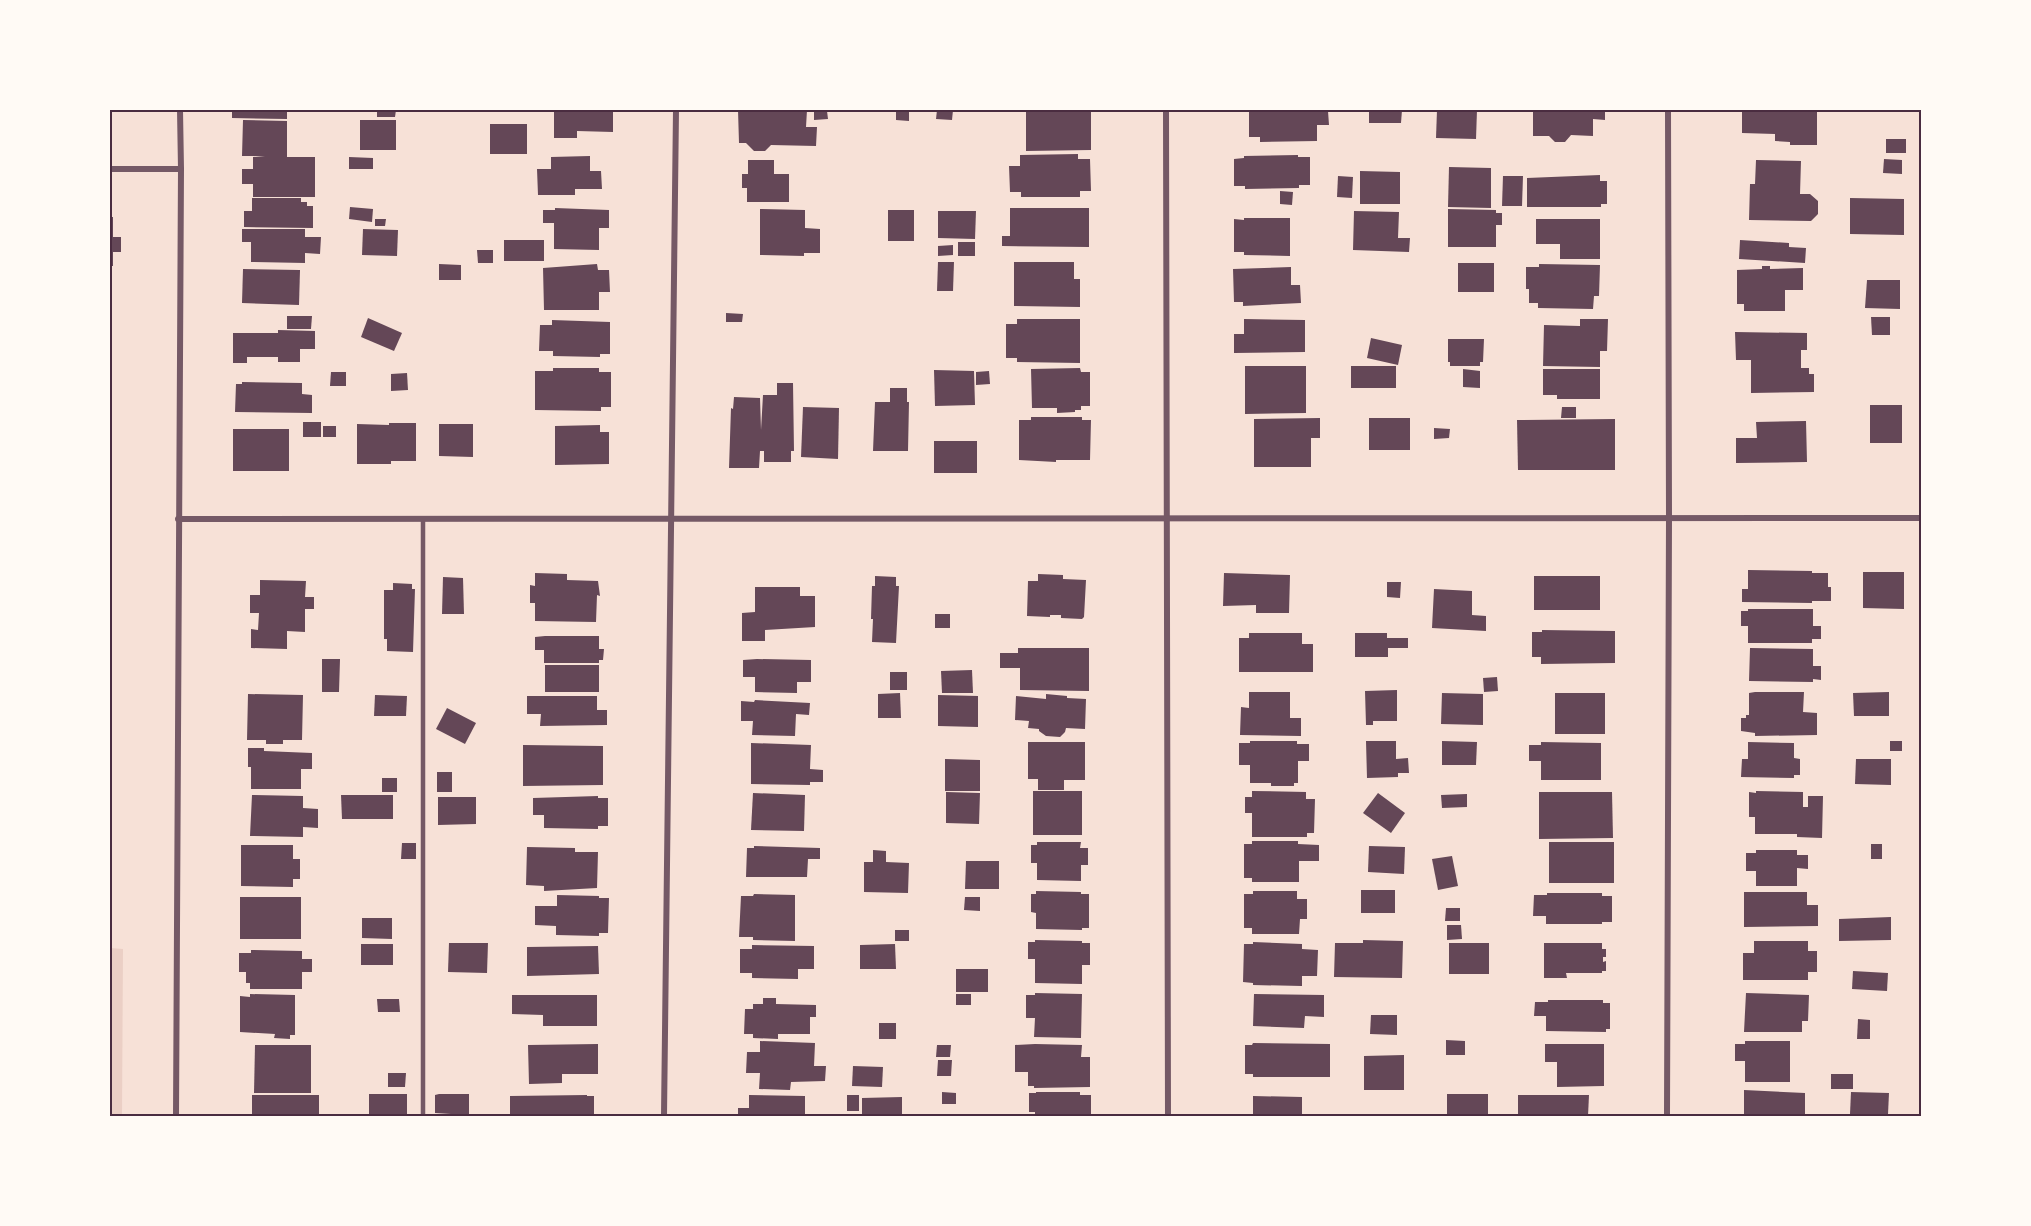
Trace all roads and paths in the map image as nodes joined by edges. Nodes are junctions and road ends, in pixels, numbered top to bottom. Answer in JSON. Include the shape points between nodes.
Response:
{"nodes":[{"id":1,"x":180,"y":110,"type":"edge"},
{"id":2,"x":676,"y":110,"type":"edge"},
{"id":3,"x":1166,"y":110,"type":"edge"},
{"id":4,"x":1668,"y":110,"type":"edge"},
{"id":5,"x":110,"y":169,"type":"edge"},
{"id":6,"x":181,"y":169,"type":"junction"},
{"id":7,"x":178,"y":519,"type":"junction"},
{"id":8,"x":423,"y":519,"type":"junction"},
{"id":9,"x":1166,"y":519,"type":"junction"},
{"id":10,"x":1670,"y":519,"type":"junction"},
{"id":11,"x":1922,"y":519,"type":"edge"},
{"id":12,"x":670,"y":520,"type":"junction"},
{"id":13,"x":176,"y":1116,"type":"edge"},
{"id":14,"x":423,"y":1116,"type":"edge"},
{"id":15,"x":664,"y":1116,"type":"edge"},
{"id":16,"x":1168,"y":1116,"type":"edge"},
{"id":17,"x":1667,"y":1116,"type":"edge"}],
"edges":[{"from":1,"to":6,"type":"street"},
{"from":2,"to":12,"type":"street"},
{"from":3,"to":9,"type":"street"},
{"from":4,"to":10,"type":"street"},
{"from":5,"to":6,"type":"street"},
{"from":6,"to":7,"type":"street"},
{"from":7,"to":8,"type":"street"},
{"from":7,"to":13,"type":"street"},
{"from":8,"to":12,"type":"street"},
{"from":8,"to":14,"type":"lane"},
{"from":9,"to":10,"type":"street"},
{"from":9,"to":12,"type":"street"},
{"from":9,"to":16,"type":"street"},
{"from":10,"to":11,"type":"street"},
{"from":10,"to":17,"type":"street"},
{"from":12,"to":15,"type":"street"}]}
